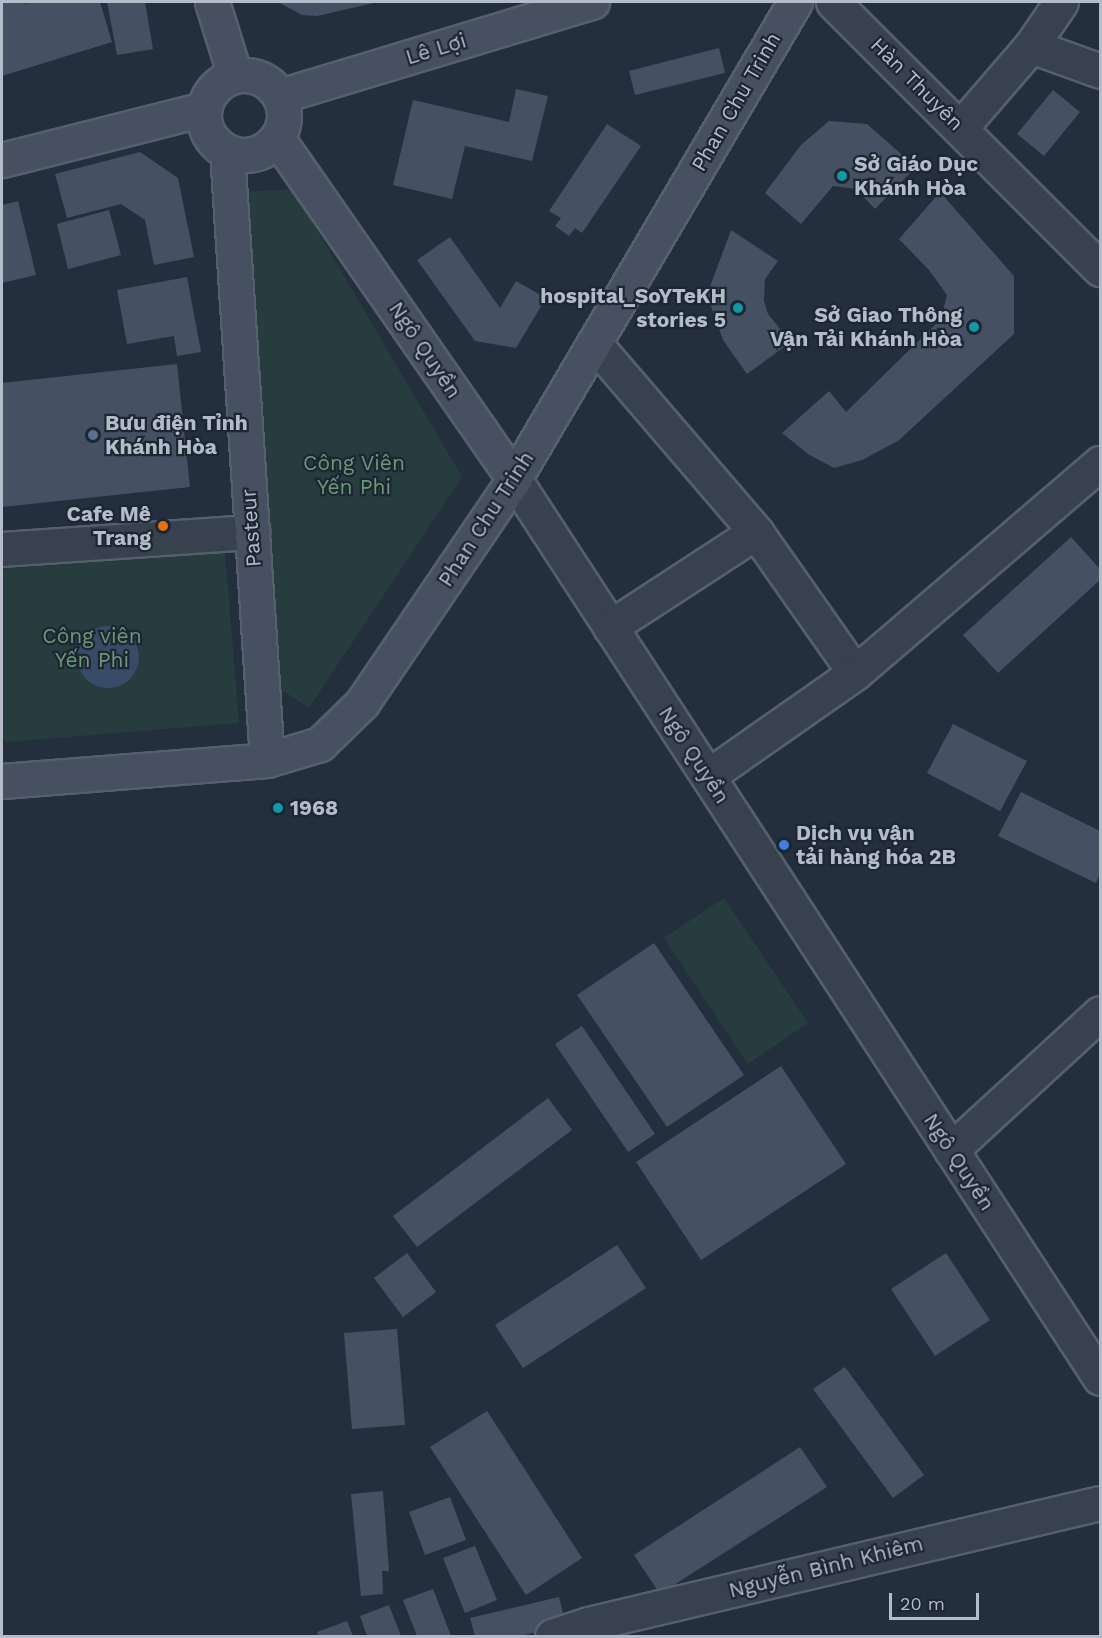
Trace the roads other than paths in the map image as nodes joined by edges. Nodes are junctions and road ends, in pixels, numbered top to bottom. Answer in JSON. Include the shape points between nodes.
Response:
{"nodes":[{"id":1,"x":212,"y":2,"type":"edge"},
{"id":2,"x":592,"y":2,"type":"edge"},
{"id":3,"x":795,"y":2,"type":"edge"},
{"id":4,"x":833,"y":2,"type":"edge"},
{"id":5,"x":1060,"y":2,"type":"edge"},
{"id":6,"x":1031,"y":46,"type":"junction"},
{"id":7,"x":1101,"y":71,"type":"edge"},
{"id":8,"x":235,"y":76,"type":"junction"},
{"id":9,"x":280,"y":96,"type":"junction"},
{"id":10,"x":204,"y":109,"type":"junction"},
{"id":11,"x":961,"y":127,"type":"junction"},
{"id":12,"x":277,"y":138,"type":"junction"},
{"id":13,"x":227,"y":152,"type":"junction"},
{"id":14,"x":2,"y":160,"type":"edge"},
{"id":15,"x":1101,"y":269,"type":"edge"},
{"id":16,"x":594,"y":343,"type":"junction"},
{"id":17,"x":1101,"y":463,"type":"edge"},
{"id":18,"x":514,"y":479,"type":"junction"},
{"id":19,"x":252,"y":532,"type":"junction"},
{"id":20,"x":756,"y":532,"type":"junction"},
{"id":21,"x":2,"y":549,"type":"edge"},
{"id":22,"x":610,"y":627,"type":"junction"},
{"id":23,"x":855,"y":673,"type":"junction"},
{"id":24,"x":267,"y":760,"type":"junction"},
{"id":25,"x":708,"y":776,"type":"junction"},
{"id":26,"x":2,"y":781,"type":"edge"},
{"id":27,"x":1101,"y":1013,"type":"edge"},
{"id":28,"x":951,"y":1150,"type":"junction"},
{"id":29,"x":1101,"y":1378,"type":"edge"},
{"id":30,"x":1101,"y":1503,"type":"edge"},
{"id":31,"x":552,"y":1636,"type":"edge"}],
"edges":[{"from":1,"to":8,"type":"street"},
{"from":2,"to":9,"type":"street","name":"Lê Lợi"},
{"from":3,"to":16,"type":"street","name":"Phan Chu Trinh"},
{"from":4,"to":11,"type":"street","name":"Hàn Thuyên"},
{"from":5,"to":6,"type":"street"},
{"from":6,"to":7,"type":"street"},
{"from":6,"to":11,"type":"street"},
{"from":8,"to":9,"type":"street","via":[[261,78]]},
{"from":8,"to":10,"type":"street","via":[[212,90]]},
{"from":9,"to":12,"type":"street","via":[[284,122]]},
{"from":10,"to":13,"type":"street","via":[[205,129],[212,141]]},
{"from":10,"to":14,"type":"street"},
{"from":11,"to":15,"type":"street","name":"Hàn Thuyên"},
{"from":12,"to":13,"type":"street","via":[[260,152],[247,156]]},
{"from":12,"to":18,"type":"street","name":"Ngô Quyền"},
{"from":13,"to":19,"type":"street","name":"Pasteur"},
{"from":16,"to":18,"type":"street","name":"Phan Chu Trinh"},
{"from":16,"to":20,"type":"street"},
{"from":17,"to":23,"type":"street"},
{"from":18,"to":22,"type":"street","name":"Ngô Quyền"},
{"from":18,"to":24,"type":"street","name":"Phan Chu Trinh","via":[[362,702],[320,744]]},
{"from":19,"to":21,"type":"street"},
{"from":19,"to":24,"type":"street","name":"Pasteur"},
{"from":20,"to":22,"type":"street"},
{"from":20,"to":23,"type":"street"},
{"from":22,"to":25,"type":"street","name":"Ngô Quyền"},
{"from":23,"to":25,"type":"street"},
{"from":24,"to":26,"type":"street","name":"Phan Chu Trinh"},
{"from":25,"to":28,"type":"street","name":"Ngô Quyền"},
{"from":27,"to":28,"type":"street"},
{"from":28,"to":29,"type":"street","name":"Ngô Quyền"},
{"from":30,"to":31,"type":"street","name":"Nguyễn Bình Khiêm"}]}
